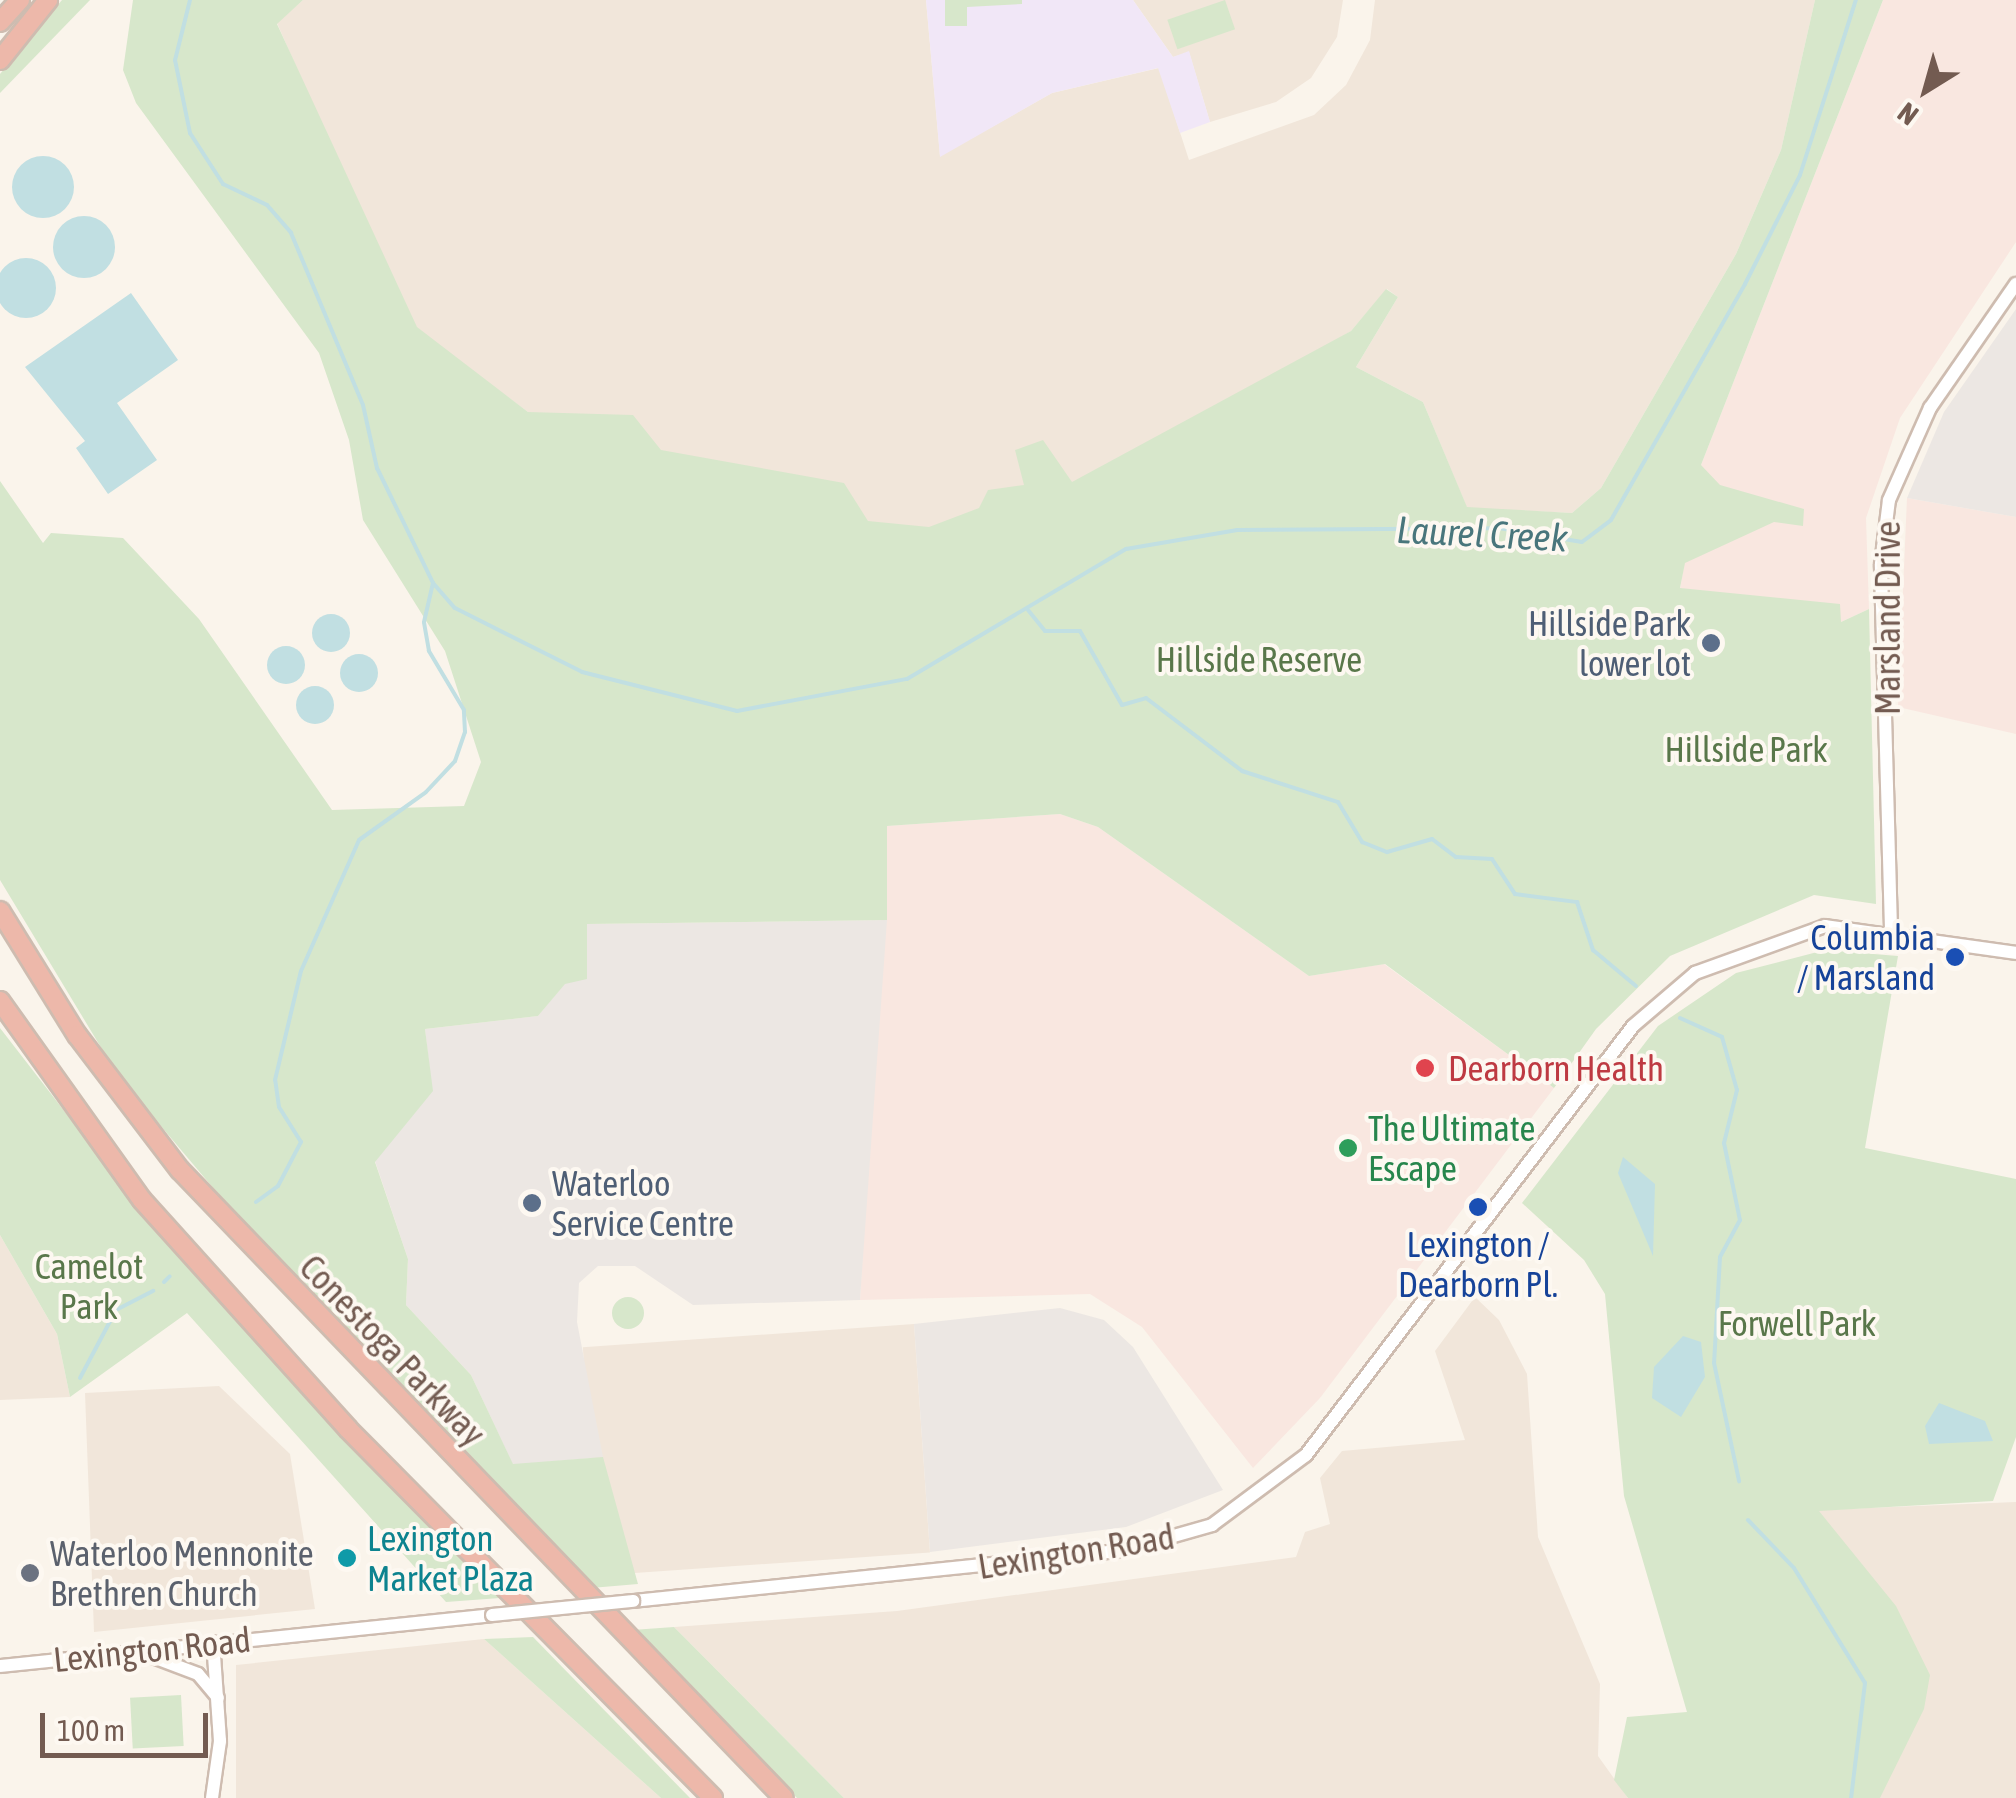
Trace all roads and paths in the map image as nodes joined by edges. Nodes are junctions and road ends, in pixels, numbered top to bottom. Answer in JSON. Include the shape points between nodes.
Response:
{"nodes":[{"id":1,"x":20,"y":0,"type":"edge"},
{"id":2,"x":48,"y":0,"type":"edge"},
{"id":3,"x":0,"y":22,"type":"edge"},
{"id":4,"x":0,"y":60,"type":"edge"},
{"id":5,"x":2016,"y":284,"type":"edge"},
{"id":6,"x":0,"y":911,"type":"edge"},
{"id":7,"x":1891,"y":929,"type":"junction"},
{"id":8,"x":2016,"y":952,"type":"edge"},
{"id":9,"x":0,"y":1001,"type":"edge"},
{"id":10,"x":213,"y":1642,"type":"junction"},
{"id":11,"x":137,"y":1651,"type":"junction"},
{"id":12,"x":0,"y":1666,"type":"edge"},
{"id":13,"x":218,"y":1699,"type":"junction"},
{"id":14,"x":212,"y":1798,"type":"edge"},
{"id":15,"x":712,"y":1798,"type":"edge"},
{"id":16,"x":784,"y":1798,"type":"edge"}],
"edges":[{"from":1,"to":3,"type":"highway"},
{"from":2,"to":4,"type":"highway"},
{"from":5,"to":7,"type":"main road","name":"Marsland Drive","via":[[1930,408],[1888,500],[1882,564]]},
{"from":6,"to":16,"type":"highway","name":"Conestoga Parkway","via":[[76,1035],[180,1170]]},
{"from":7,"to":8,"type":"main road","name":"Lexington Road"},
{"from":7,"to":10,"type":"main road","name":"Lexington Road","bridge":true,"via":[[1781,936],[1731,954],[1661,998],[1306,1455],[1217,1522],[1121,1551]]},
{"from":9,"to":15,"type":"highway","via":[[142,1200],[348,1428]]},
{"from":10,"to":11,"type":"main road","name":"Lexington Road"},
{"from":10,"to":13,"type":"main road"},
{"from":11,"to":12,"type":"main road","name":"Lexington Road"},
{"from":11,"to":13,"type":"main road","via":[[198,1674]]},
{"from":13,"to":14,"type":"main road"}]}
